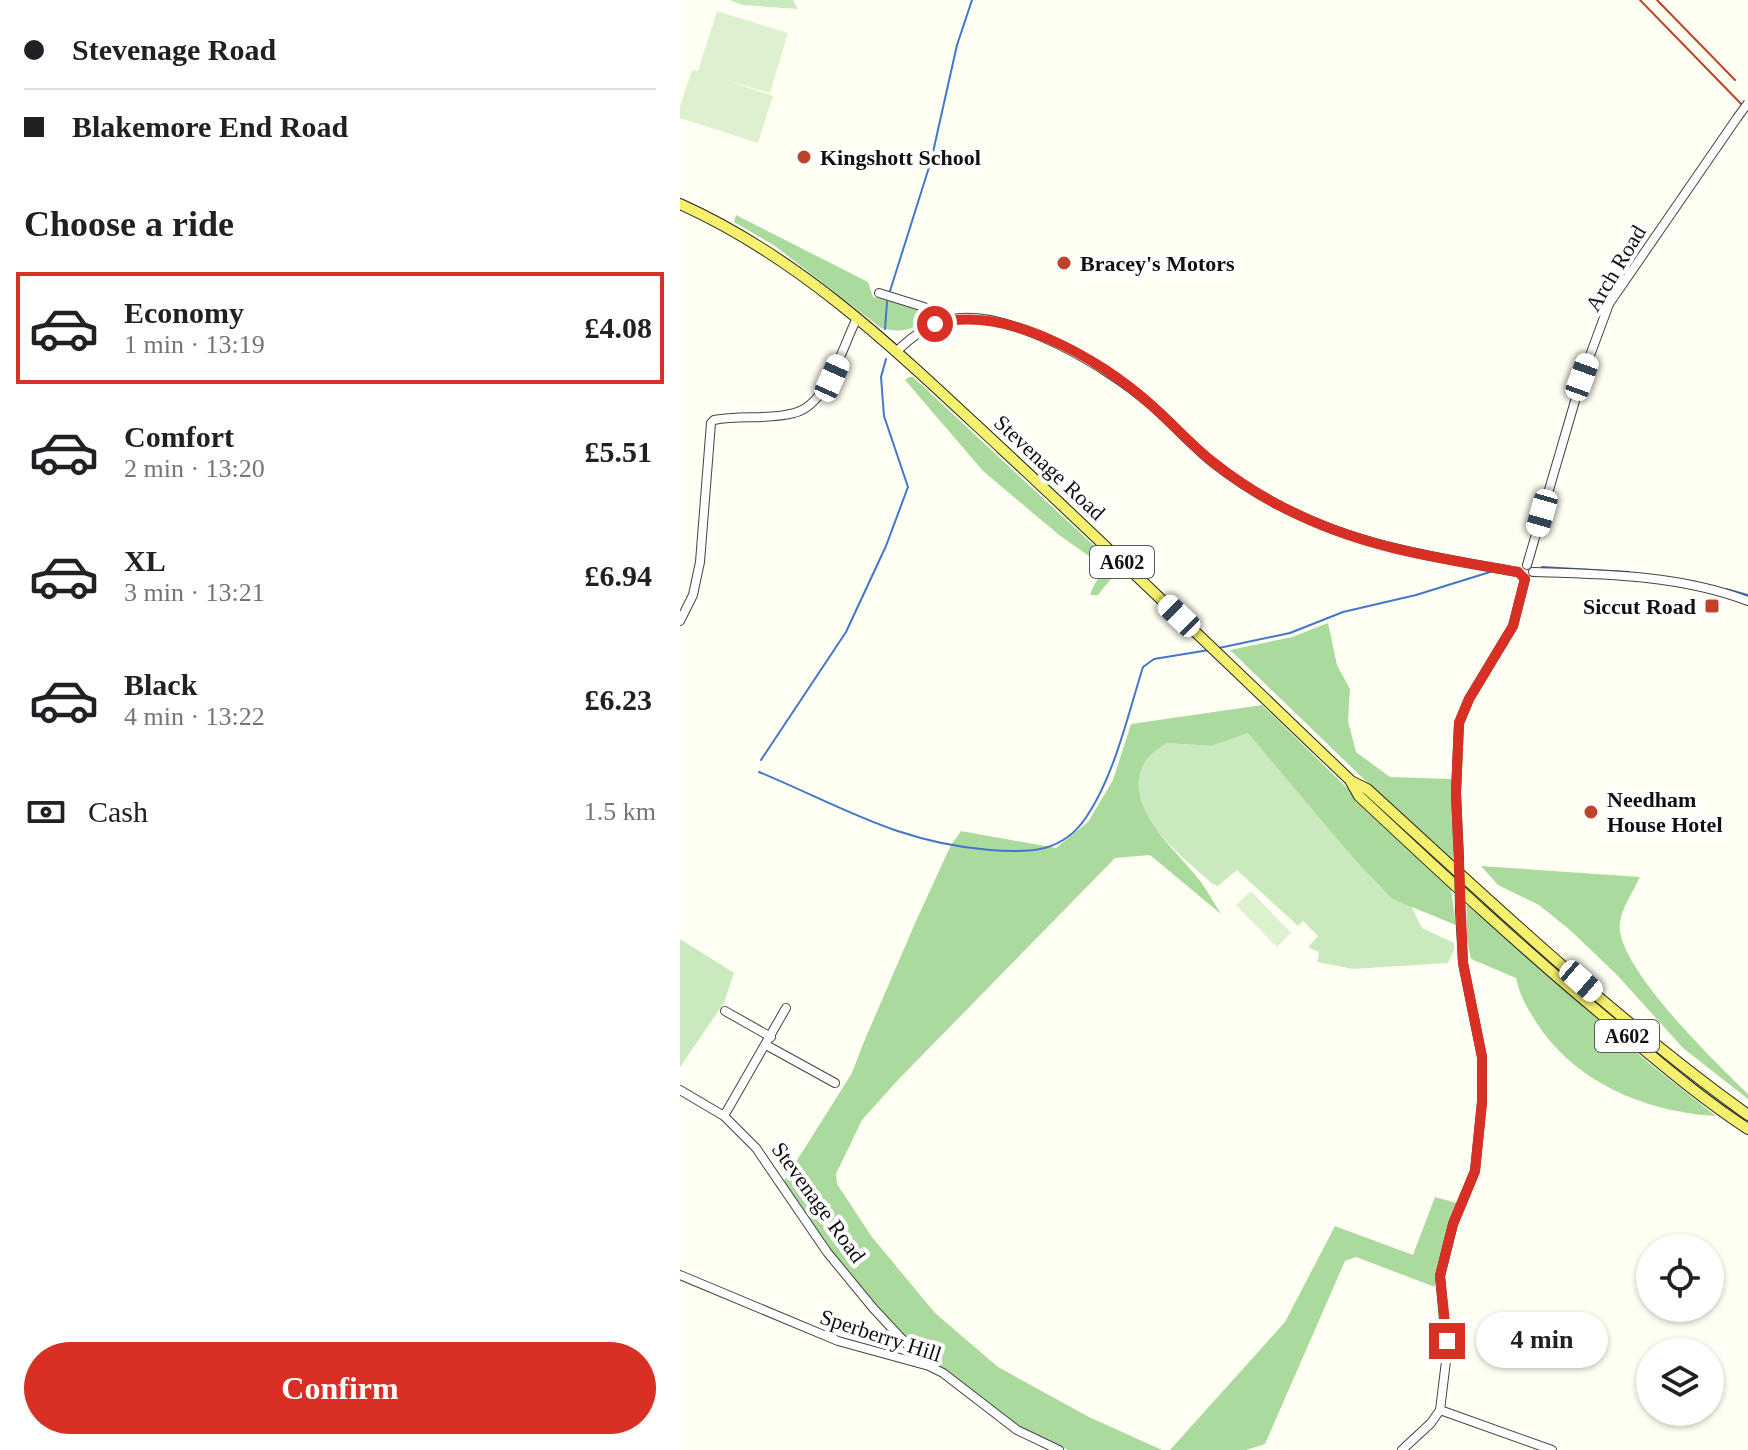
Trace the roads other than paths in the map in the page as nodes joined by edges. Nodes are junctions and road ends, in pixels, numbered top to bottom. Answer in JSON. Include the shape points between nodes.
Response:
{"nodes":[{"id":1,"x":1748,"y":103,"type":"edge"},
{"id":2,"x":680,"y":204,"type":"edge"},
{"id":3,"x":879,"y":293,"type":"dead end"},
{"id":4,"x":857,"y":318,"type":"junction"},
{"id":5,"x":935,"y":324,"type":"junction"},
{"id":6,"x":896,"y":352,"type":"junction"},
{"id":7,"x":1530,"y":569,"type":"junction"},
{"id":8,"x":1518,"y":572,"type":"junction"},
{"id":9,"x":1525,"y":579,"type":"junction"},
{"id":10,"x":1748,"y":601,"type":"edge"},
{"id":11,"x":680,"y":621,"type":"edge"},
{"id":12,"x":1350,"y":780,"type":"junction"},
{"id":13,"x":786,"y":1008,"type":"dead end"},
{"id":14,"x":725,"y":1011,"type":"dead end"},
{"id":15,"x":768,"y":1041,"type":"junction"},
{"id":16,"x":835,"y":1083,"type":"dead end"},
{"id":17,"x":680,"y":1090,"type":"edge"},
{"id":18,"x":1748,"y":1115,"type":"edge"},
{"id":19,"x":724,"y":1116,"type":"junction"},
{"id":20,"x":1748,"y":1129,"type":"edge"},
{"id":21,"x":680,"y":1275,"type":"edge"},
{"id":22,"x":914,"y":1352,"type":"dead end"},
{"id":23,"x":1440,"y":1410,"type":"junction"},
{"id":24,"x":1059,"y":1450,"type":"edge"},
{"id":25,"x":1402,"y":1450,"type":"edge"},
{"id":26,"x":1552,"y":1450,"type":"edge"}],
"edges":[{"from":1,"to":7,"type":"street","name":"Arch Road","bridge":true,"via":[[1609,304],[1582,377]]},
{"from":2,"to":4,"type":"main road","name":"Stevenage Road","number":"A602","via":[[781,260]]},
{"from":3,"to":5,"type":"street","via":[[924,307]]},
{"from":4,"to":6,"type":"main road","name":"Stevenage Road","number":"A602"},
{"from":4,"to":11,"type":"street","via":[[832,378],[806,408],[794,414],[711,423],[700,562]]},
{"from":5,"to":6,"type":"street"},
{"from":5,"to":8,"type":"street","via":[[982,319],[1067,348],[1149,402],[1213,462],[1300,516],[1393,549]]},
{"from":6,"to":12,"type":"main road","name":"Stevenage Road","number":"A602"},
{"from":7,"to":8,"type":"street","via":[[1523,565]]},
{"from":7,"to":9,"type":"street"},
{"from":7,"to":10,"type":"street","via":[[1675,582]]},
{"from":8,"to":9,"type":"street"},
{"from":9,"to":23,"type":"street","bridge":true,"via":[[1513,626],[1459,723],[1456,793],[1463,963],[1482,1057],[1482,1102],[1475,1171],[1453,1224],[1440,1276],[1447,1353]]},
{"from":12,"to":18,"type":"main road","number":"A602","via":[[1367,789],[1629,1022]]},
{"from":12,"to":20,"type":"main road","number":"A602","via":[[1359,796],[1553,975]]},
{"from":13,"to":15,"type":"street"},
{"from":14,"to":15,"type":"street"},
{"from":15,"to":16,"type":"street"},
{"from":15,"to":19,"type":"street"},
{"from":17,"to":19,"type":"street","name":"Stevenage Road"},
{"from":19,"to":22,"type":"street","name":"Stevenage Road","via":[[756,1148],[827,1252]]},
{"from":21,"to":24,"type":"street","name":"Sperberry Hill","via":[[838,1341],[929,1366],[1017,1430]]},
{"from":23,"to":25,"type":"street"},
{"from":23,"to":26,"type":"street"}]}
